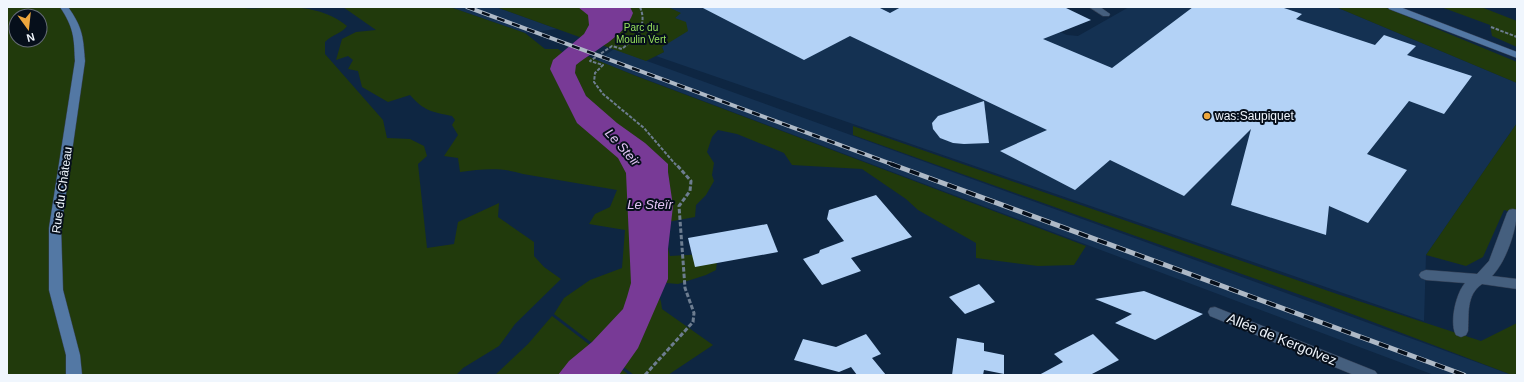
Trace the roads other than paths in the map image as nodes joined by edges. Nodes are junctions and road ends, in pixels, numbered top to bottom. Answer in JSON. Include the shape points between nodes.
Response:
{"nodes":[{"id":1,"x":64,"y":7,"type":"edge"},
{"id":2,"x":1093,"y":7,"type":"edge"},
{"id":3,"x":1392,"y":7,"type":"edge"},
{"id":4,"x":1406,"y":7,"type":"edge"},
{"id":5,"x":1106,"y":14,"type":"dead end"},
{"id":6,"x":1517,"y":50,"type":"edge"},
{"id":7,"x":1517,"y":55,"type":"edge"},
{"id":8,"x":1513,"y":213,"type":"dead end"},
{"id":9,"x":1426,"y":275,"type":"dead end"},
{"id":10,"x":1480,"y":279,"type":"junction"},
{"id":11,"x":1517,"y":284,"type":"edge"},
{"id":12,"x":1215,"y":312,"type":"dead end"},
{"id":13,"x":1461,"y":331,"type":"dead end"},
{"id":14,"x":74,"y":375,"type":"edge"},
{"id":15,"x":1370,"y":375,"type":"edge"}],
"edges":[{"from":1,"to":14,"type":"street","name":"Rue du Château","via":[[78,33],[80,61],[57,216],[55,268],[56,290],[73,355]]},
{"from":2,"to":5,"type":"street"},
{"from":3,"to":7,"type":"street"},
{"from":4,"to":6,"type":"street"},
{"from":8,"to":10,"type":"street","via":[[1495,264]]},
{"from":9,"to":10,"type":"street"},
{"from":10,"to":11,"type":"street"},
{"from":10,"to":13,"type":"street","via":[[1471,285],[1464,298]]},
{"from":12,"to":15,"type":"street","name":"Allée de Kergolvez"}]}
